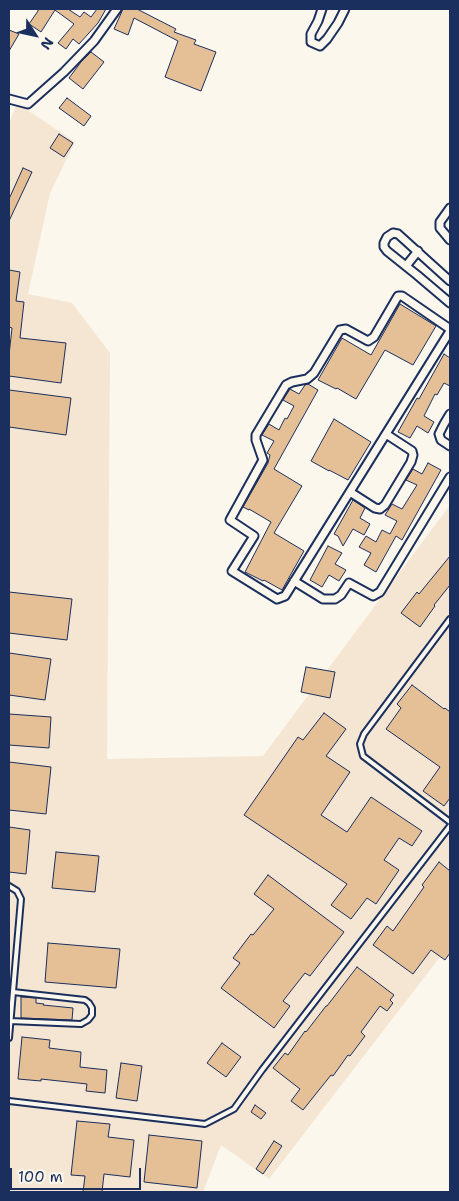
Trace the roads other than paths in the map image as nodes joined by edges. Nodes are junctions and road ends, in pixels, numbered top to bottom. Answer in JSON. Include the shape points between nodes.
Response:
{"nodes":[{"id":1,"x":117,"y":9,"type":"edge"},
{"id":2,"x":322,"y":9,"type":"edge"},
{"id":3,"x":345,"y":9,"type":"edge"},
{"id":4,"x":9,"y":99,"type":"edge"},
{"id":5,"x":450,"y":208,"type":"edge"},
{"id":6,"x":450,"y":240,"type":"edge"},
{"id":7,"x":418,"y":251,"type":"junction"},
{"id":8,"x":406,"y":266,"type":"junction"},
{"id":9,"x":450,"y":281,"type":"edge"},
{"id":10,"x":450,"y":303,"type":"edge"},
{"id":11,"x":450,"y":330,"type":"edge"},
{"id":12,"x":450,"y":414,"type":"edge"},
{"id":13,"x":386,"y":434,"type":"junction"},
{"id":14,"x":450,"y":446,"type":"edge"},
{"id":15,"x":450,"y":477,"type":"edge"},
{"id":16,"x":350,"y":492,"type":"junction"},
{"id":17,"x":294,"y":581,"type":"junction"},
{"id":18,"x":450,"y":619,"type":"edge"},
{"id":19,"x":450,"y":822,"type":"edge"},
{"id":20,"x":450,"y":826,"type":"edge"},
{"id":21,"x":9,"y":886,"type":"edge"},
{"id":22,"x":13,"y":992,"type":"junction"},
{"id":23,"x":10,"y":1021,"type":"junction"},
{"id":24,"x":9,"y":1038,"type":"edge"},
{"id":25,"x":9,"y":1101,"type":"edge"}],
"edges":[{"from":1,"to":4,"type":"street","via":[[94,41],[28,104]]},
{"from":2,"to":3,"type":"street","via":[[311,34],[311,42],[320,46]]},
{"from":5,"to":6,"type":"street","via":[[440,222],[440,228]]},
{"from":7,"to":8,"type":"street"},
{"from":7,"to":8,"type":"street","via":[[398,234],[387,237],[384,248]]},
{"from":7,"to":9,"type":"street"},
{"from":8,"to":10,"type":"street"},
{"from":11,"to":13,"type":"street"},
{"from":11,"to":17,"type":"street","via":[[398,296],[374,337],[368,341],[346,329],[340,330],[314,373],[307,379],[286,385],[256,434],[263,460],[230,520],[254,536],[232,571],[277,599],[285,596]]},
{"from":12,"to":14,"type":"street","via":[[440,434]]},
{"from":13,"to":16,"type":"street"},
{"from":13,"to":16,"type":"street","via":[[412,451],[413,456],[385,505],[375,508]]},
{"from":15,"to":17,"type":"street","via":[[380,592],[373,596],[350,583],[335,599],[323,599]]},
{"from":16,"to":17,"type":"street"},
{"from":18,"to":19,"type":"lane","via":[[364,734],[360,744],[363,756]]},
{"from":20,"to":25,"type":"lane","via":[[234,1109],[205,1124]]},
{"from":21,"to":22,"type":"lane","via":[[21,899]]},
{"from":22,"to":23,"type":"lane"},
{"from":22,"to":23,"type":"lane","via":[[85,1000],[92,1008],[92,1015],[81,1024]]},
{"from":23,"to":24,"type":"lane"}]}
